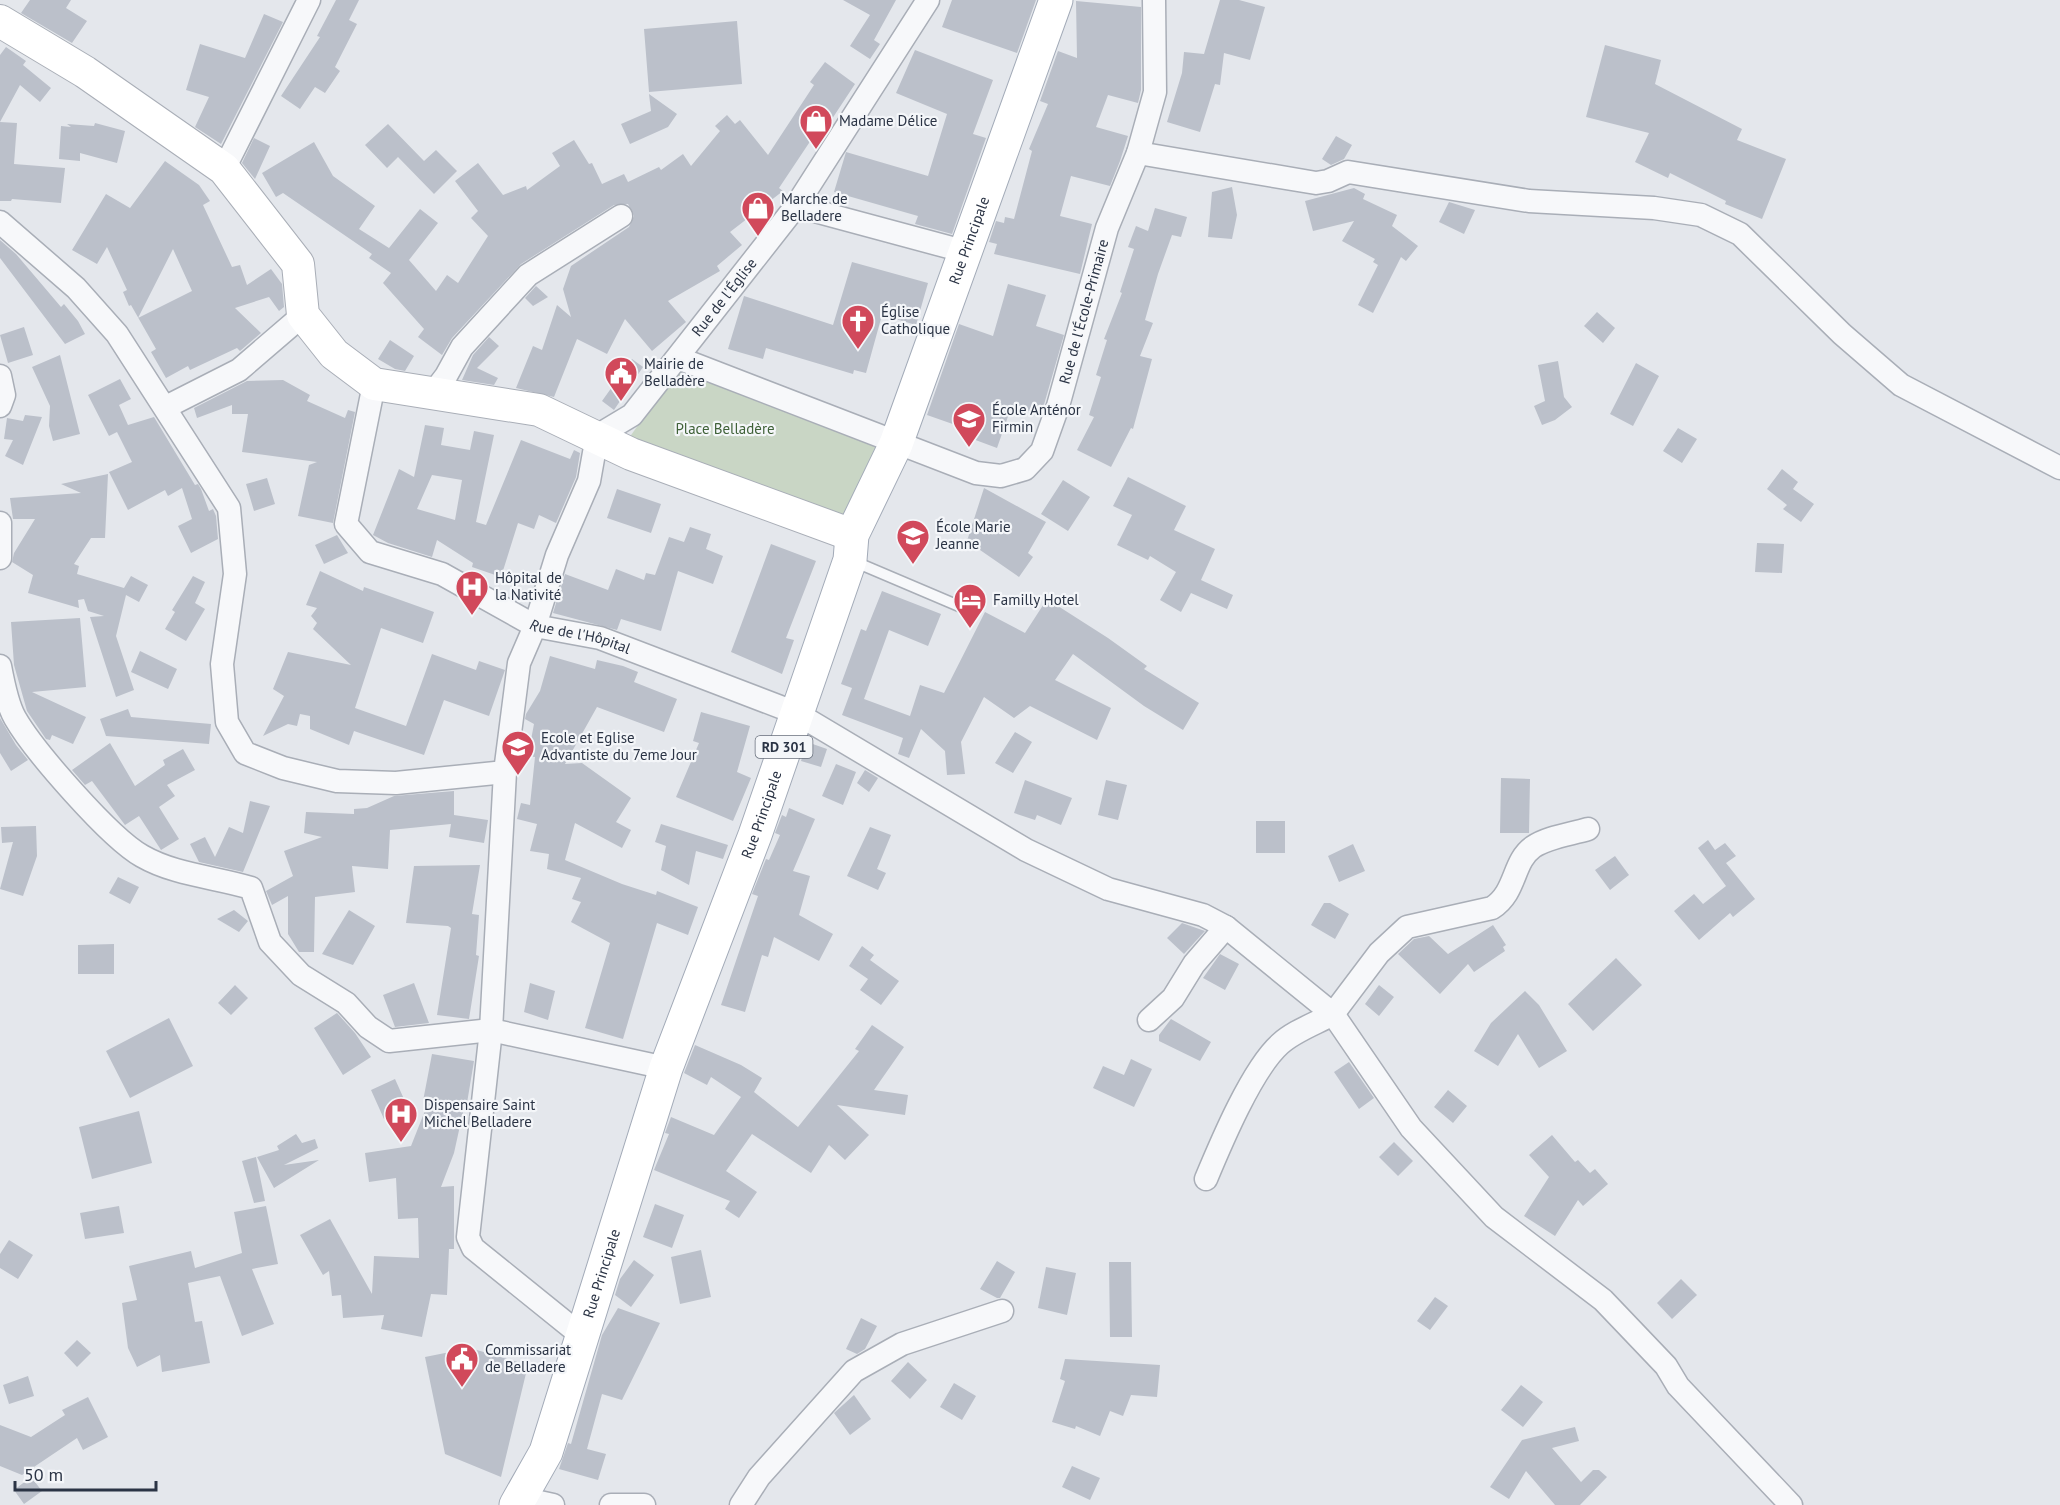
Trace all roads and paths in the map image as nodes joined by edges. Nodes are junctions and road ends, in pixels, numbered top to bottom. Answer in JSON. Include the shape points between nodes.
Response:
{"nodes":[{"id":1,"x":309,"y":0,"type":"edge"},
{"id":2,"x":928,"y":0,"type":"edge"},
{"id":3,"x":1056,"y":0,"type":"edge"},
{"id":4,"x":1154,"y":0,"type":"edge"},
{"id":5,"x":0,"y":21,"type":"edge"},
{"id":6,"x":1138,"y":153,"type":"junction"},
{"id":7,"x":224,"y":169,"type":"junction"},
{"id":8,"x":796,"y":206,"type":"junction"},
{"id":9,"x":621,"y":216,"type":"dead end"},
{"id":10,"x":0,"y":222,"type":"edge"},
{"id":11,"x":967,"y":252,"type":"junction"},
{"id":12,"x":303,"y":315,"type":"junction"},
{"id":13,"x":678,"y":358,"type":"junction"},
{"id":14,"x":0,"y":376,"type":"edge"},
{"id":15,"x":374,"y":384,"type":"junction"},
{"id":16,"x":433,"y":393,"type":"junction"},
{"id":17,"x":0,"y":406,"type":"edge"},
{"id":18,"x":166,"y":407,"type":"junction"},
{"id":19,"x":597,"y":436,"type":"junction"},
{"id":20,"x":896,"y":444,"type":"junction"},
{"id":21,"x":2060,"y":468,"type":"edge"},
{"id":22,"x":0,"y":523,"type":"edge"},
{"id":23,"x":851,"y":547,"type":"junction"},
{"id":24,"x":0,"y":558,"type":"edge"},
{"id":25,"x":966,"y":609,"type":"dead end"},
{"id":26,"x":535,"y":626,"type":"junction"},
{"id":27,"x":0,"y":666,"type":"edge"},
{"id":28,"x":796,"y":713,"type":"junction"},
{"id":29,"x":505,"y":772,"type":"junction"},
{"id":30,"x":1588,"y":830,"type":"dead end"},
{"id":31,"x":1226,"y":927,"type":"junction"},
{"id":32,"x":1333,"y":1014,"type":"junction"},
{"id":33,"x":1149,"y":1020,"type":"dead end"},
{"id":34,"x":491,"y":1030,"type":"junction"},
{"id":35,"x":666,"y":1068,"type":"junction"},
{"id":36,"x":1206,"y":1179,"type":"dead end"},
{"id":37,"x":1002,"y":1311,"type":"dead end"},
{"id":38,"x":582,"y":1336,"type":"junction"},
{"id":39,"x":518,"y":1502,"type":"edge"},
{"id":40,"x":553,"y":1505,"type":"edge"},
{"id":41,"x":611,"y":1505,"type":"edge"},
{"id":42,"x":644,"y":1505,"type":"edge"},
{"id":43,"x":741,"y":1505,"type":"edge"},
{"id":44,"x":1791,"y":1505,"type":"edge"}],
"edges":[{"from":1,"to":7,"type":"street"},
{"from":2,"to":8,"type":"street","name":"Rue de l'Église"},
{"from":3,"to":11,"type":"main road","name":"Rue Principale","number":"RD 301"},
{"from":4,"to":6,"type":"street","name":"Rue de l'École-Primaire","via":[[1155,92]]},
{"from":5,"to":7,"type":"street","via":[[85,72]]},
{"from":6,"to":20,"type":"street","name":"Rue de l'École-Primaire","via":[[1107,228],[1042,451],[1026,470],[1001,476],[976,473]]},
{"from":6,"to":21,"type":"street","via":[[1316,183],[1348,172],[1528,201],[1654,208],[1701,215],[1740,234],[1842,334],[1901,385]]},
{"from":7,"to":12,"type":"street","via":[[298,264]]},
{"from":8,"to":11,"type":"street"},
{"from":8,"to":13,"type":"street","name":"Rue de l'Église"},
{"from":9,"to":16,"type":"street","via":[[528,275],[462,347]]},
{"from":10,"to":18,"type":"street","via":[[75,288],[117,334]]},
{"from":11,"to":20,"type":"main road","name":"Rue Principale","number":"RD 301"},
{"from":12,"to":15,"type":"street","via":[[334,354]]},
{"from":12,"to":18,"type":"street","via":[[239,370]]},
{"from":13,"to":19,"type":"street","name":"Rue de l'Église","via":[[632,415]]},
{"from":13,"to":20,"type":"street","name":"Rue de l'École-Primaire"},
{"from":14,"to":17,"type":"street","via":[[4,395]]},
{"from":15,"to":16,"type":"street"},
{"from":15,"to":26,"type":"street","name":"Rue de l'Hôpital","via":[[346,524],[370,552],[442,574]]},
{"from":16,"to":19,"type":"street","via":[[539,410]]},
{"from":18,"to":29,"type":"street","via":[[229,508],[235,574],[222,664],[227,722],[245,753],[283,768],[337,781],[396,783]]},
{"from":19,"to":23,"type":"street"},
{"from":19,"to":26,"type":"street","via":[[589,481],[557,555]]},
{"from":20,"to":23,"type":"main road","name":"Rue Principale","number":"RD 301"},
{"from":22,"to":24,"type":"street"},
{"from":23,"to":25,"type":"lane"},
{"from":23,"to":28,"type":"main road","name":"Rue Principale","number":"RD 301"},
{"from":26,"to":28,"type":"street","name":"Rue de l'Hôpital","via":[[600,638]]},
{"from":26,"to":29,"type":"street","via":[[519,663]]},
{"from":27,"to":34,"type":"street","via":[[15,717],[67,785],[111,829],[140,855],[175,870],[251,888],[270,942],[301,975],[346,1003],[368,1027],[389,1041]]},
{"from":28,"to":31,"type":"street","name":"Rue de l'Hôpital","via":[[1026,850],[1108,889],[1203,915]]},
{"from":28,"to":35,"type":"main road","name":"Rue Principale","number":"RD 301","via":[[755,835]]},
{"from":29,"to":34,"type":"street"},
{"from":30,"to":32,"type":"street","via":[[1534,846],[1521,858],[1513,884],[1501,903],[1492,909],[1407,927],[1379,952]]},
{"from":31,"to":32,"type":"street","name":"Rue de l'Hôpital"},
{"from":31,"to":33,"type":"street","via":[[1194,964],[1173,998]]},
{"from":32,"to":36,"type":"street","via":[[1281,1043],[1264,1064],[1229,1125]]},
{"from":32,"to":44,"type":"street","name":"Rue de l'Hôpital","via":[[1411,1128],[1494,1217],[1603,1300]]},
{"from":34,"to":35,"type":"street"},
{"from":34,"to":38,"type":"street","via":[[468,1237],[473,1248]]},
{"from":35,"to":38,"type":"main road","name":"Rue Principale","number":"RD 301"},
{"from":37,"to":43,"type":"street","via":[[902,1344],[854,1371],[759,1477]]},
{"from":38,"to":39,"type":"main road","name":"Rue Principale","number":"RD 301","via":[[546,1452]]},
{"from":39,"to":40,"type":"street"},
{"from":41,"to":42,"type":"street"}]}
